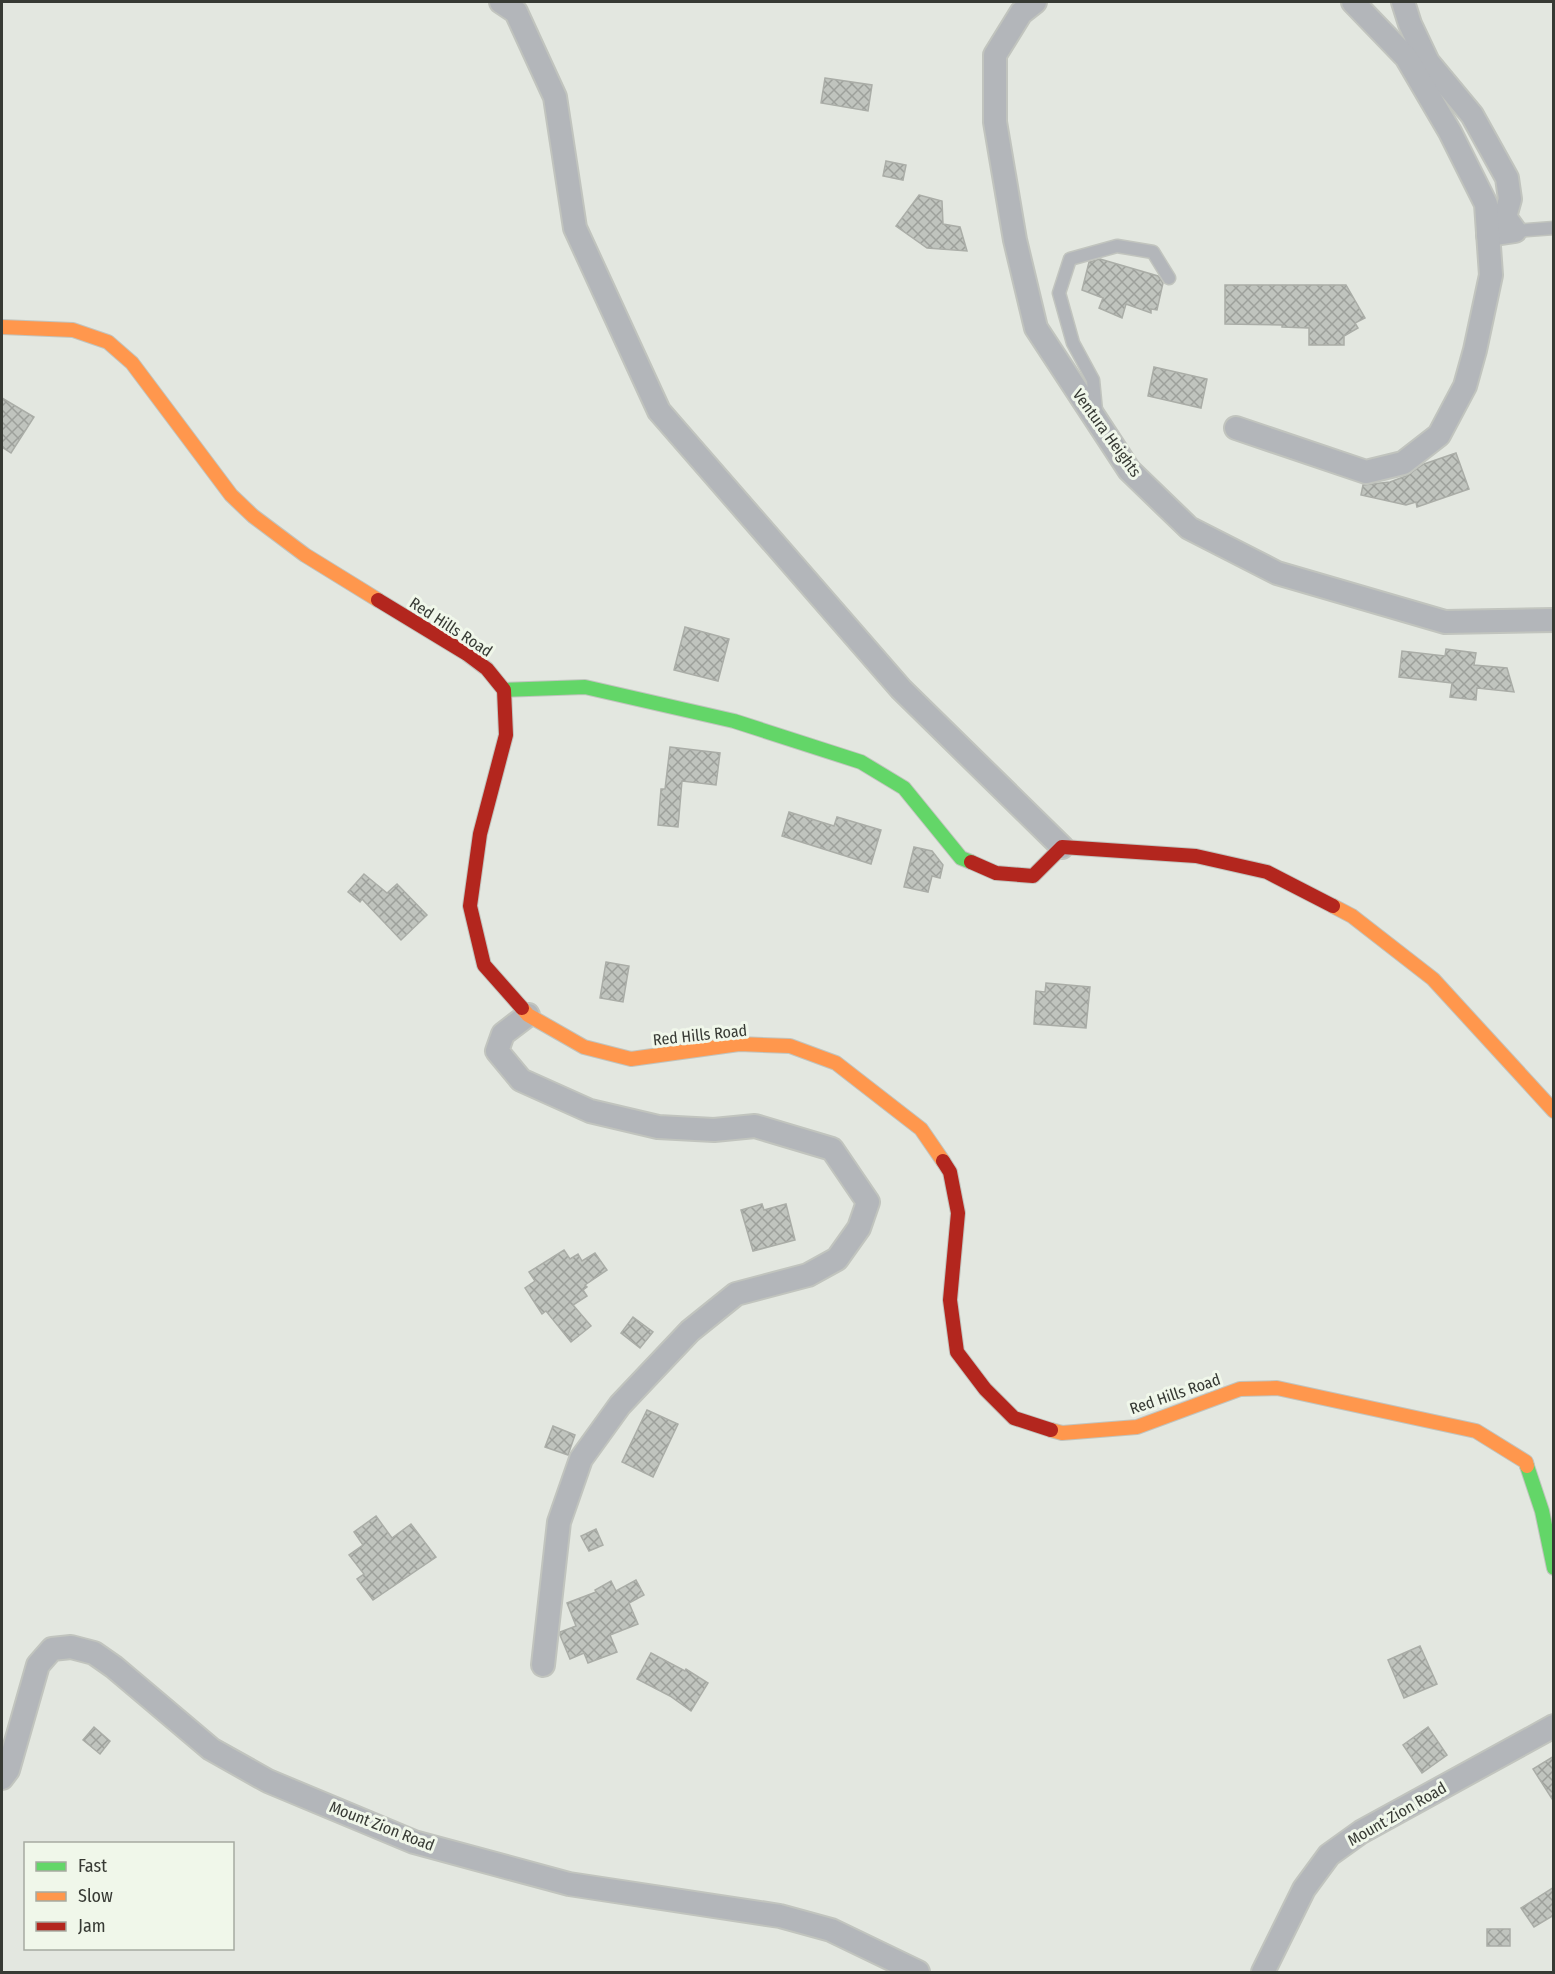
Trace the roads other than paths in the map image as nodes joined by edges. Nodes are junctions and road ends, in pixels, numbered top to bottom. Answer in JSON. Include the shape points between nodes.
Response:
{"nodes":[{"id":1,"x":501,"y":2,"type":"edge"},
{"id":2,"x":1035,"y":2,"type":"edge"},
{"id":3,"x":1353,"y":2,"type":"edge"},
{"id":4,"x":1403,"y":2,"type":"edge"},
{"id":5,"x":1554,"y":228,"type":"edge"},
{"id":6,"x":1515,"y":231,"type":"junction"},
{"id":7,"x":1488,"y":235,"type":"junction"},
{"id":8,"x":1169,"y":278,"type":"dead end"},
{"id":9,"x":2,"y":327,"type":"edge"},
{"id":10,"x":1097,"y":422,"type":"junction"},
{"id":11,"x":1236,"y":428,"type":"dead end"},
{"id":12,"x":1554,"y":620,"type":"edge"},
{"id":13,"x":504,"y":690,"type":"junction"},
{"id":14,"x":1062,"y":847,"type":"junction"},
{"id":15,"x":528,"y":1015,"type":"junction"},
{"id":16,"x":1554,"y":1111,"type":"edge"},
{"id":17,"x":1554,"y":1568,"type":"edge"},
{"id":18,"x":543,"y":1665,"type":"dead end"},
{"id":19,"x":1554,"y":1726,"type":"edge"},
{"id":20,"x":2,"y":1778,"type":"edge"},
{"id":21,"x":918,"y":1972,"type":"edge"},
{"id":22,"x":1263,"y":1972,"type":"edge"}],
"edges":[{"from":1,"to":14,"type":"street","via":[[516,12],[555,97],[575,228],[659,411],[901,689]]},
{"from":2,"to":10,"type":"street","name":"Ventura Heights","via":[[1021,13],[995,55],[995,122],[1015,240],[1036,328]]},
{"from":3,"to":7,"type":"street","via":[[1406,57],[1450,132],[1486,204]]},
{"from":4,"to":6,"type":"street","via":[[1428,62],[1472,115],[1507,178],[1510,199],[1505,217]]},
{"from":5,"to":6,"type":"lane"},
{"from":6,"to":7,"type":"street"},
{"from":7,"to":11,"type":"street","via":[[1491,275],[1465,386],[1439,435],[1403,464],[1366,472]]},
{"from":8,"to":10,"type":"lane","via":[[1153,252],[1117,246],[1070,258],[1059,293],[1073,343],[1093,380]]},
{"from":9,"to":13,"type":"main road","name":"Red Hills Road","via":[[73,330],[108,342],[132,363],[231,495],[253,516],[305,555],[467,654],[487,669]]},
{"from":10,"to":12,"type":"street","name":"Ventura Heights","via":[[1129,470],[1189,528],[1277,573],[1445,622]]},
{"from":13,"to":14,"type":"main road","via":[[585,687],[734,721],[861,762],[904,788],[961,858],[996,873],[1033,876]]},
{"from":13,"to":15,"type":"main road","name":"Red Hills Road","via":[[506,735],[480,834],[470,906],[484,965]]},
{"from":14,"to":16,"type":"main road","via":[[1196,856],[1267,872],[1352,916],[1434,979]]},
{"from":15,"to":17,"type":"main road","name":"Red Hills Road","via":[[584,1047],[631,1059],[739,1044],[790,1046],[836,1063],[921,1129],[950,1172],[958,1213],[950,1300],[957,1352],[1014,1418],[1062,1433],[1137,1427],[1240,1389],[1277,1388],[1476,1431],[1526,1462]]},
{"from":15,"to":18,"type":"street","via":[[503,1034],[496,1051],[520,1080],[590,1111],[658,1126],[714,1130],[755,1126],[832,1149],[867,1202],[859,1228],[837,1259],[808,1275],[736,1294],[690,1331],[620,1405],[581,1459],[559,1522]]},
{"from":19,"to":22,"type":"street","name":"Mount Zion Road","via":[[1361,1832],[1329,1855],[1304,1889]]},
{"from":20,"to":21,"type":"street","name":"Mount Zion Road","via":[[8,1770],[38,1665],[52,1649],[71,1647],[94,1653],[114,1667],[211,1749],[268,1781],[414,1842],[569,1884],[780,1916],[831,1930]]}]}
